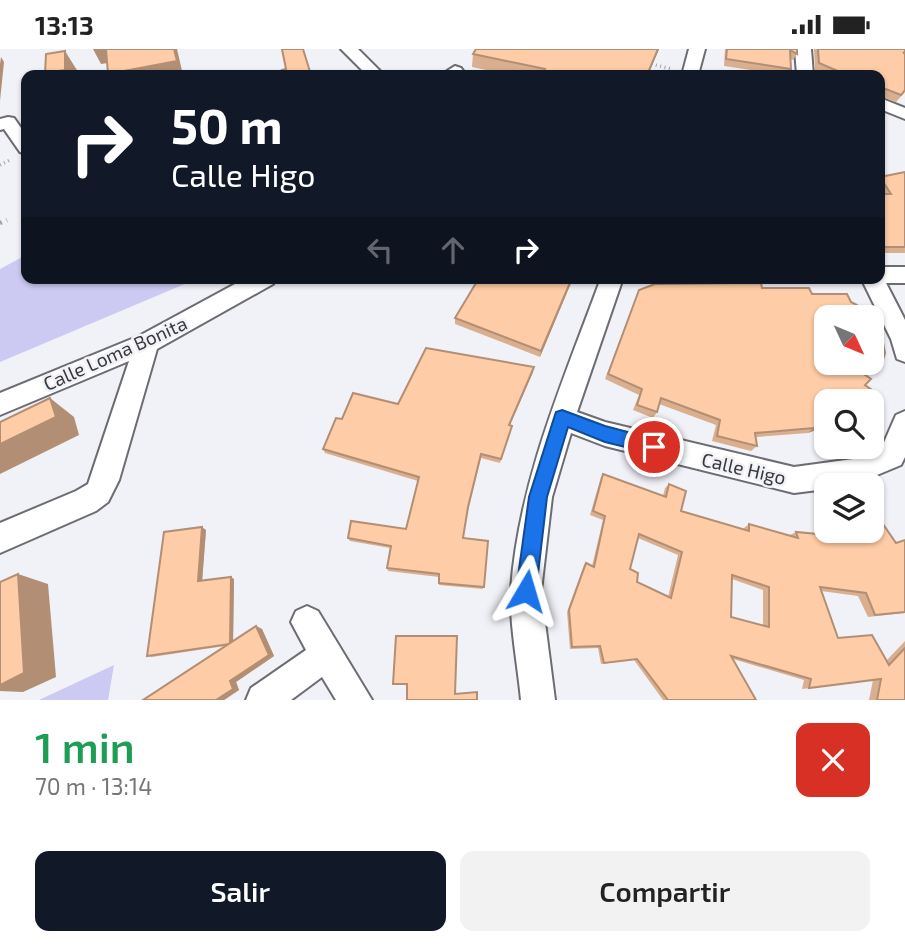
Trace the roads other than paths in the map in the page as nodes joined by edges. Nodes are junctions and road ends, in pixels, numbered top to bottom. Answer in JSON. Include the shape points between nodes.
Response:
{"nodes":[{"id":1,"x":349,"y":49,"type":"edge"},
{"id":2,"x":697,"y":49,"type":"edge"},
{"id":3,"x":803,"y":49,"type":"edge"},
{"id":4,"x":371,"y":70,"type":"edge"},
{"id":5,"x":691,"y":70,"type":"edge"},
{"id":6,"x":805,"y":70,"type":"edge"},
{"id":7,"x":885,"y":105,"type":"edge"},
{"id":8,"x":905,"y":114,"type":"edge"},
{"id":9,"x":4,"y":123,"type":"edge"},
{"id":10,"x":21,"y":142,"type":"edge"},
{"id":11,"x":885,"y":275,"type":"edge"},
{"id":12,"x":905,"y":275,"type":"edge"},
{"id":13,"x":254,"y":284,"type":"edge"},
{"id":14,"x":610,"y":284,"type":"edge"},
{"id":15,"x":875,"y":284,"type":"edge"},
{"id":16,"x":147,"y":342,"type":"junction"},
{"id":17,"x":905,"y":352,"type":"edge"},
{"id":18,"x":0,"y":404,"type":"edge"},
{"id":19,"x":562,"y":418,"type":"junction"},
{"id":20,"x":905,"y":423,"type":"edge"},
{"id":21,"x":898,"y":461,"type":"edge"},
{"id":22,"x":0,"y":538,"type":"edge"},
{"id":23,"x":307,"y":622,"type":"dead end"},
{"id":24,"x":327,"y":655,"type":"junction"},
{"id":25,"x":263,"y":700,"type":"edge"},
{"id":26,"x":355,"y":700,"type":"edge"},
{"id":27,"x":538,"y":700,"type":"edge"}],
"edges":[{"from":1,"to":4,"type":"street"},
{"from":2,"to":5,"type":"street"},
{"from":3,"to":6,"type":"street"},
{"from":7,"to":8,"type":"street"},
{"from":9,"to":10,"type":"street"},
{"from":11,"to":12,"type":"street"},
{"from":13,"to":16,"type":"street","name":"Calle Loma Bonita"},
{"from":14,"to":19,"type":"street"},
{"from":15,"to":17,"type":"street"},
{"from":16,"to":18,"type":"street","name":"Calle Loma Bonita"},
{"from":16,"to":22,"type":"street","via":[[98,493]]},
{"from":19,"to":21,"type":"street","name":"Calle Higo","via":[[605,434],[794,480]]},
{"from":19,"to":27,"type":"street","via":[[538,497],[526,591]]},
{"from":20,"to":21,"type":"street","name":"Calle Higo"},
{"from":23,"to":24,"type":"street"},
{"from":24,"to":25,"type":"street"},
{"from":24,"to":26,"type":"street"}]}
